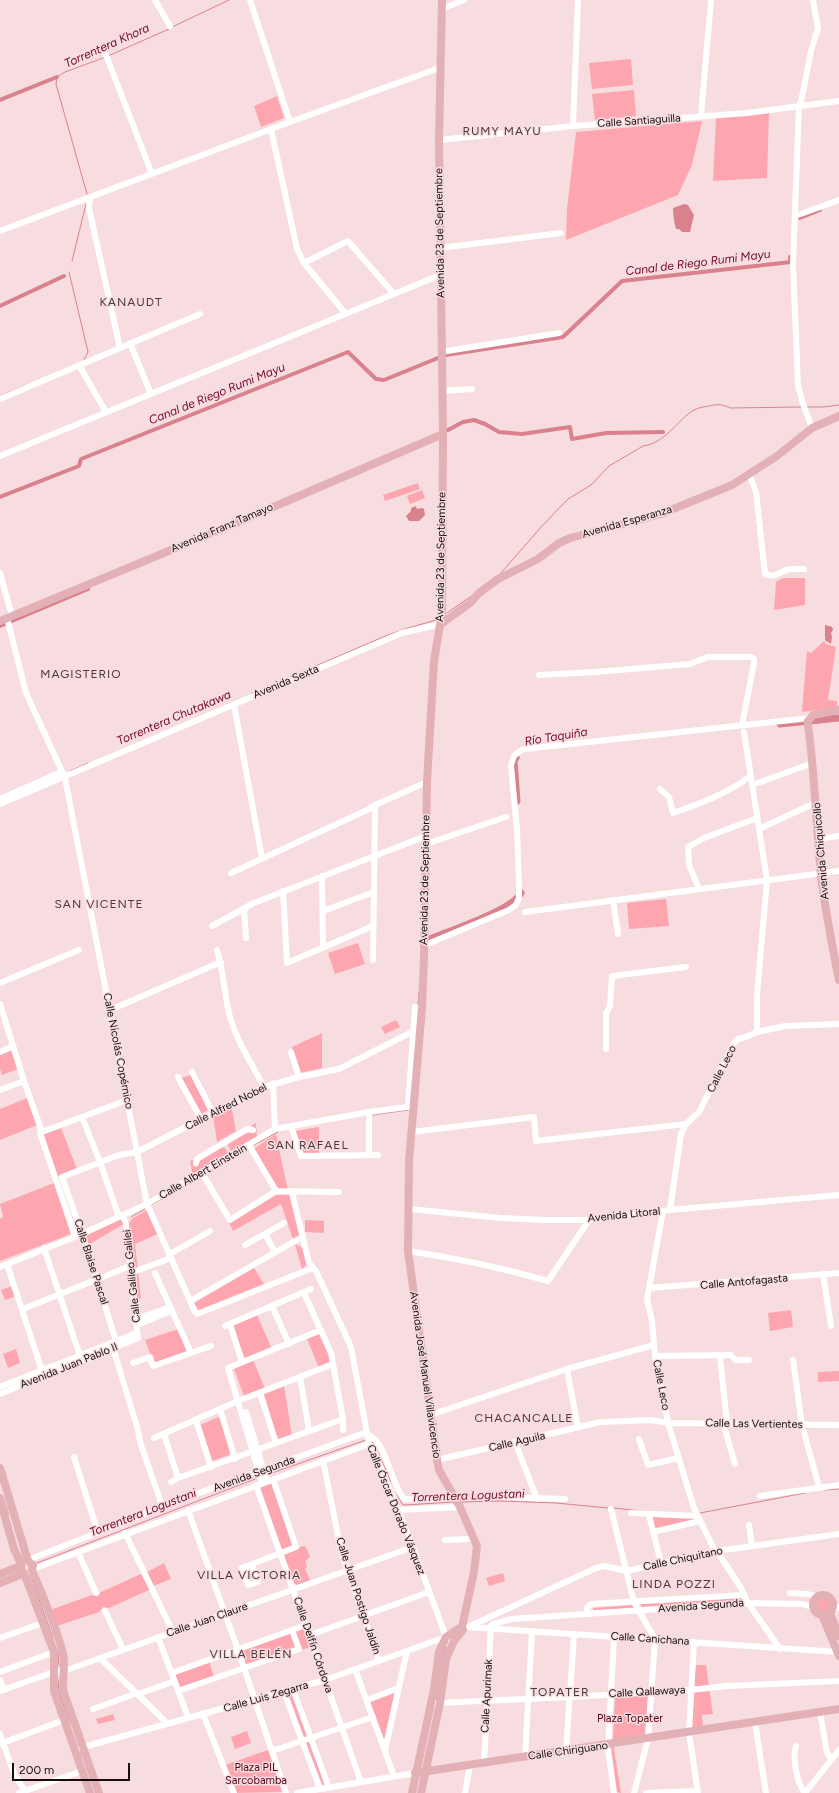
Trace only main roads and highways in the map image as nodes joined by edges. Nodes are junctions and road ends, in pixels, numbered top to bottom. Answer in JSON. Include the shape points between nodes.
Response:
{"nodes":[{"id":1,"x":442,"y":4,"type":"edge"},
{"id":2,"x":839,"y":416,"type":"edge"},
{"id":3,"x":443,"y":434,"type":"junction"},
{"id":4,"x":6,"y":619,"type":"edge"},
{"id":5,"x":441,"y":619,"type":"junction"},
{"id":6,"x":839,"y":710,"type":"edge"},
{"id":7,"x":839,"y":980,"type":"edge"},
{"id":8,"x":409,"y":1209,"type":"joint"},
{"id":9,"x":0,"y":1468,"type":"edge"},
{"id":10,"x":0,"y":1498,"type":"edge"},
{"id":11,"x":27,"y":1567,"type":"junction"},
{"id":12,"x":0,"y":1574,"type":"edge"},
{"id":13,"x":0,"y":1583,"type":"edge"},
{"id":14,"x":831,"y":1611,"type":"edge"},
{"id":15,"x":839,"y":1636,"type":"edge"},
{"id":16,"x":450,"y":1639,"type":"junction"},
{"id":17,"x":838,"y":1654,"type":"edge"},
{"id":18,"x":839,"y":1709,"type":"edge"},
{"id":19,"x":78,"y":1749,"type":"junction"},
{"id":20,"x":424,"y":1772,"type":"junction"},
{"id":21,"x":415,"y":1773,"type":"junction"},
{"id":22,"x":90,"y":1793,"type":"edge"},
{"id":23,"x":99,"y":1793,"type":"edge"},
{"id":24,"x":412,"y":1793,"type":"edge"},
{"id":25,"x":420,"y":1793,"type":"edge"}],
"edges":[{"from":1,"to":3,"type":"main road","name":"Avenida 23 de Septiembre","via":[[439,140]]},
{"from":2,"to":5,"type":"main road","name":"Avenida Esperanza","via":[[812,428],[777,456],[732,485],[661,514],[559,543],[538,559],[498,579],[470,603]]},
{"from":3,"to":4,"type":"main road","name":"Avenida Franz Tamayo"},
{"from":3,"to":5,"type":"main road","name":"Avenida 23 de Septiembre"},
{"from":5,"to":8,"type":"main road","name":"Avenida 23 de Septiembre","via":[[434,661],[427,782],[425,945],[411,1107]]},
{"from":6,"to":7,"type":"main road","name":"Avenida Chiquicollo","via":[[815,714],[809,722],[821,873]]},
{"from":8,"to":16,"type":"main road","name":"Avenida José Manuel Villavicencio","via":[[408,1251],[436,1460],[477,1546],[465,1627]]},
{"from":9,"to":11,"type":"main road"},
{"from":10,"to":11,"type":"main road","via":[[16,1553]]},
{"from":11,"to":12,"type":"main road","name":"Avenida Segunda"},
{"from":11,"to":13,"type":"main road","name":"Avenida Segunda","via":[[20,1575]]},
{"from":11,"to":19,"type":"main road","via":[[61,1647],[63,1690]]},
{"from":11,"to":19,"type":"main road","via":[[54,1652],[54,1691]]},
{"from":14,"to":14,"type":"main road","via":[[833,1604],[830,1598],[818,1597],[814,1602],[817,1613]]},
{"from":14,"to":15,"type":"main road"},
{"from":14,"to":17,"type":"main road"},
{"from":16,"to":20,"type":"main road","via":[[440,1703]]},
{"from":16,"to":21,"type":"main road","via":[[439,1652]]},
{"from":18,"to":20,"type":"main road","name":"Calle Chiriguano"},
{"from":19,"to":22,"type":"main road"},
{"from":19,"to":23,"type":"main road"},
{"from":20,"to":21,"type":"main road","name":"Calle Chiriguano"},
{"from":20,"to":25,"type":"main road"},
{"from":21,"to":24,"type":"main road"}]}
